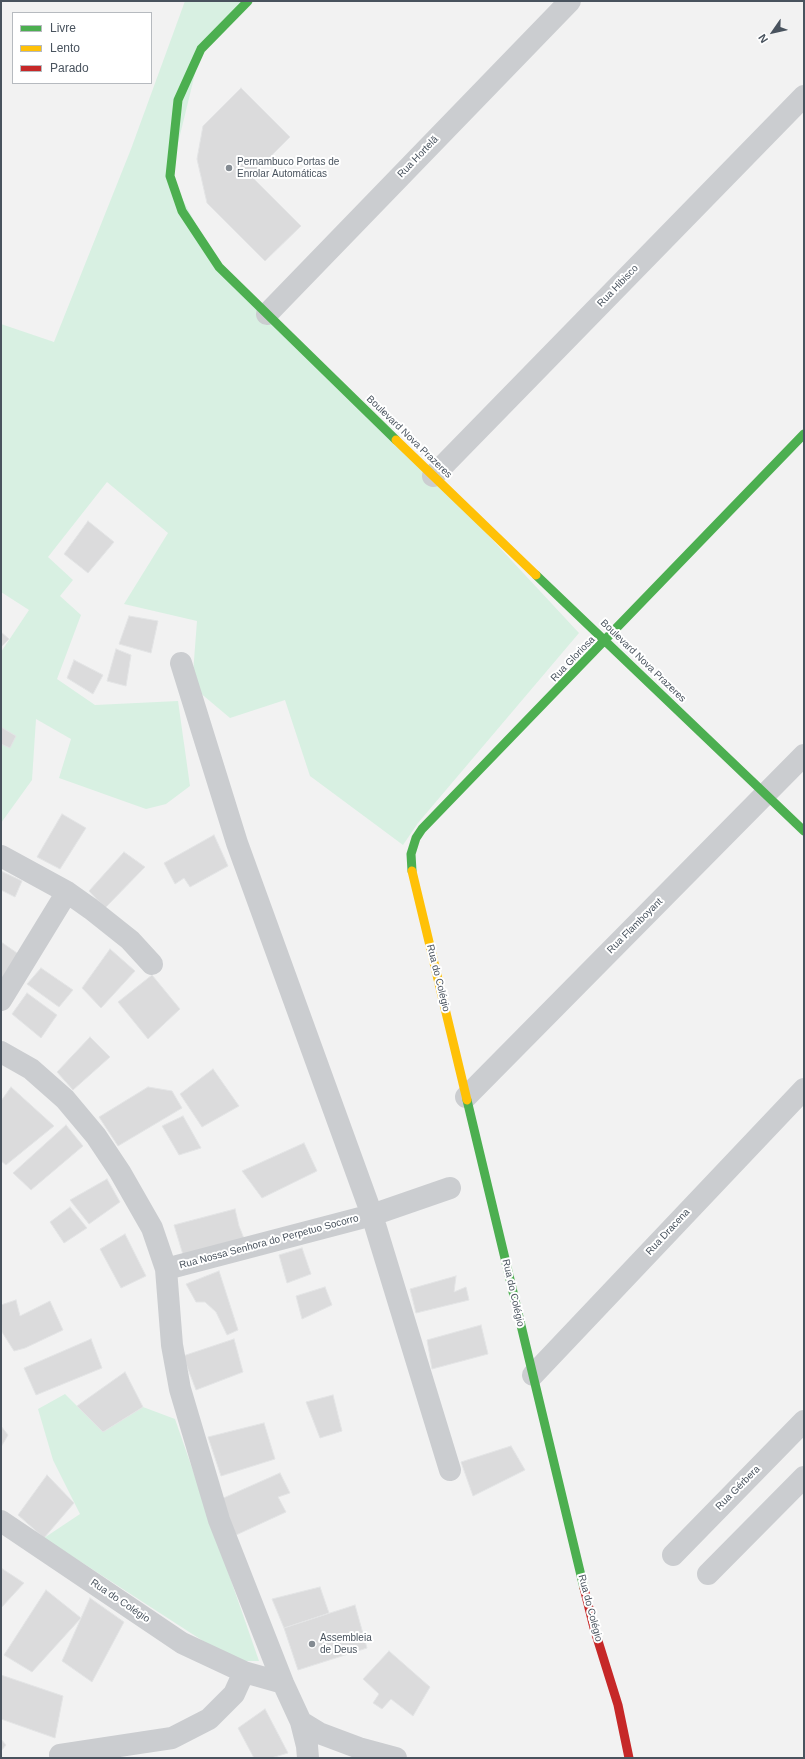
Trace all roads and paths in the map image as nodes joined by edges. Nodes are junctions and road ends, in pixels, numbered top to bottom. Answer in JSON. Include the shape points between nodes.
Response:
{"nodes":[{"id":1,"x":248,"y":1,"type":"edge"},
{"id":2,"x":570,"y":1,"type":"edge"},
{"id":3,"x":804,"y":96,"type":"edge"},
{"id":4,"x":267,"y":314,"type":"junction"},
{"id":5,"x":804,"y":434,"type":"edge"},
{"id":6,"x":433,"y":476,"type":"junction"},
{"id":7,"x":606,"y":640,"type":"junction"},
{"id":8,"x":181,"y":663,"type":"dead end"},
{"id":9,"x":804,"y":755,"type":"edge"},
{"id":10,"x":766,"y":794,"type":"junction"},
{"id":11,"x":422,"y":829,"type":"joint"},
{"id":12,"x":804,"y":831,"type":"edge"},
{"id":13,"x":1,"y":856,"type":"edge"},
{"id":14,"x":67,"y":892,"type":"junction"},
{"id":15,"x":152,"y":964,"type":"dead end"},
{"id":16,"x":1,"y":1000,"type":"edge"},
{"id":17,"x":1,"y":1052,"type":"edge"},
{"id":18,"x":804,"y":1089,"type":"edge"},
{"id":19,"x":466,"y":1097,"type":"junction"},
{"id":20,"x":450,"y":1188,"type":"dead end"},
{"id":21,"x":372,"y":1215,"type":"junction"},
{"id":22,"x":166,"y":1269,"type":"junction"},
{"id":23,"x":533,"y":1375,"type":"junction"},
{"id":24,"x":804,"y":1421,"type":"edge"},
{"id":25,"x":450,"y":1470,"type":"dead end"},
{"id":26,"x":804,"y":1477,"type":"edge"},
{"id":27,"x":1,"y":1521,"type":"edge"},
{"id":28,"x":673,"y":1555,"type":"dead end"},
{"id":29,"x":708,"y":1574,"type":"dead end"},
{"id":30,"x":244,"y":1672,"type":"junction"},
{"id":31,"x":283,"y":1683,"type":"junction"},
{"id":32,"x":301,"y":1722,"type":"junction"},
{"id":33,"x":60,"y":1755,"type":"dead end"},
{"id":34,"x":308,"y":1758,"type":"edge"},
{"id":35,"x":396,"y":1758,"type":"edge"},
{"id":36,"x":629,"y":1758,"type":"edge"}],
"edges":[{"from":1,"to":4,"type":"street","name":"Boulevard Nova Prazeres","via":[[201,49],[178,100],[170,176],[182,210],[219,267]]},
{"from":2,"to":4,"type":"street","name":"Rua Hortelã"},
{"from":3,"to":6,"type":"street","name":"Rua Hibisco"},
{"from":4,"to":6,"type":"street","name":"Boulevard Nova Prazeres"},
{"from":5,"to":7,"type":"street","name":"Rua Gloriosa"},
{"from":6,"to":7,"type":"street","name":"Boulevard Nova Prazeres"},
{"from":7,"to":10,"type":"street","name":"Boulevard Nova Prazeres"},
{"from":7,"to":11,"type":"street","name":"Rua Gloriosa"},
{"from":8,"to":21,"type":"street","via":[[237,843]]},
{"from":9,"to":10,"type":"street","name":"Rua Flamboyant"},
{"from":10,"to":12,"type":"street","name":"Boulevard Nova Prazeres"},
{"from":10,"to":19,"type":"street","name":"Rua Flamboyant"},
{"from":11,"to":19,"type":"street","name":"Rua do Colégio","via":[[413,847],[411,868]]},
{"from":13,"to":14,"type":"street"},
{"from":14,"to":15,"type":"street","via":[[130,940]]},
{"from":14,"to":16,"type":"street"},
{"from":17,"to":22,"type":"street","name":"Rua Nossa Senhora do Perpetuo Socorro","via":[[31,1069],[65,1100],[96,1136],[152,1228]]},
{"from":18,"to":23,"type":"street","name":"Rua Dracena"},
{"from":19,"to":23,"type":"street","name":"Rua do Colégio"},
{"from":20,"to":21,"type":"street","name":"Rua Nossa Senhora do Perpetuo Socorro"},
{"from":21,"to":22,"type":"street","name":"Rua Nossa Senhora do Perpetuo Socorro"},
{"from":21,"to":25,"type":"street"},
{"from":22,"to":31,"type":"street","name":"Rua Nossa Senhora do Perpetuo Socorro","via":[[172,1345],[180,1389],[219,1520]]},
{"from":23,"to":36,"type":"street","name":"Rua do Colégio","via":[[594,1628],[618,1705]]},
{"from":24,"to":28,"type":"street","name":"Rua Gérbera"},
{"from":26,"to":29,"type":"street"},
{"from":27,"to":30,"type":"street","name":"Rua do Colégio","via":[[182,1643]]},
{"from":30,"to":31,"type":"street","name":"Rua do Colégio"},
{"from":30,"to":33,"type":"street","via":[[234,1694],[209,1719],[172,1738]]},
{"from":31,"to":32,"type":"street"},
{"from":32,"to":34,"type":"street"},
{"from":32,"to":35,"type":"street","via":[[319,1733]]}]}
